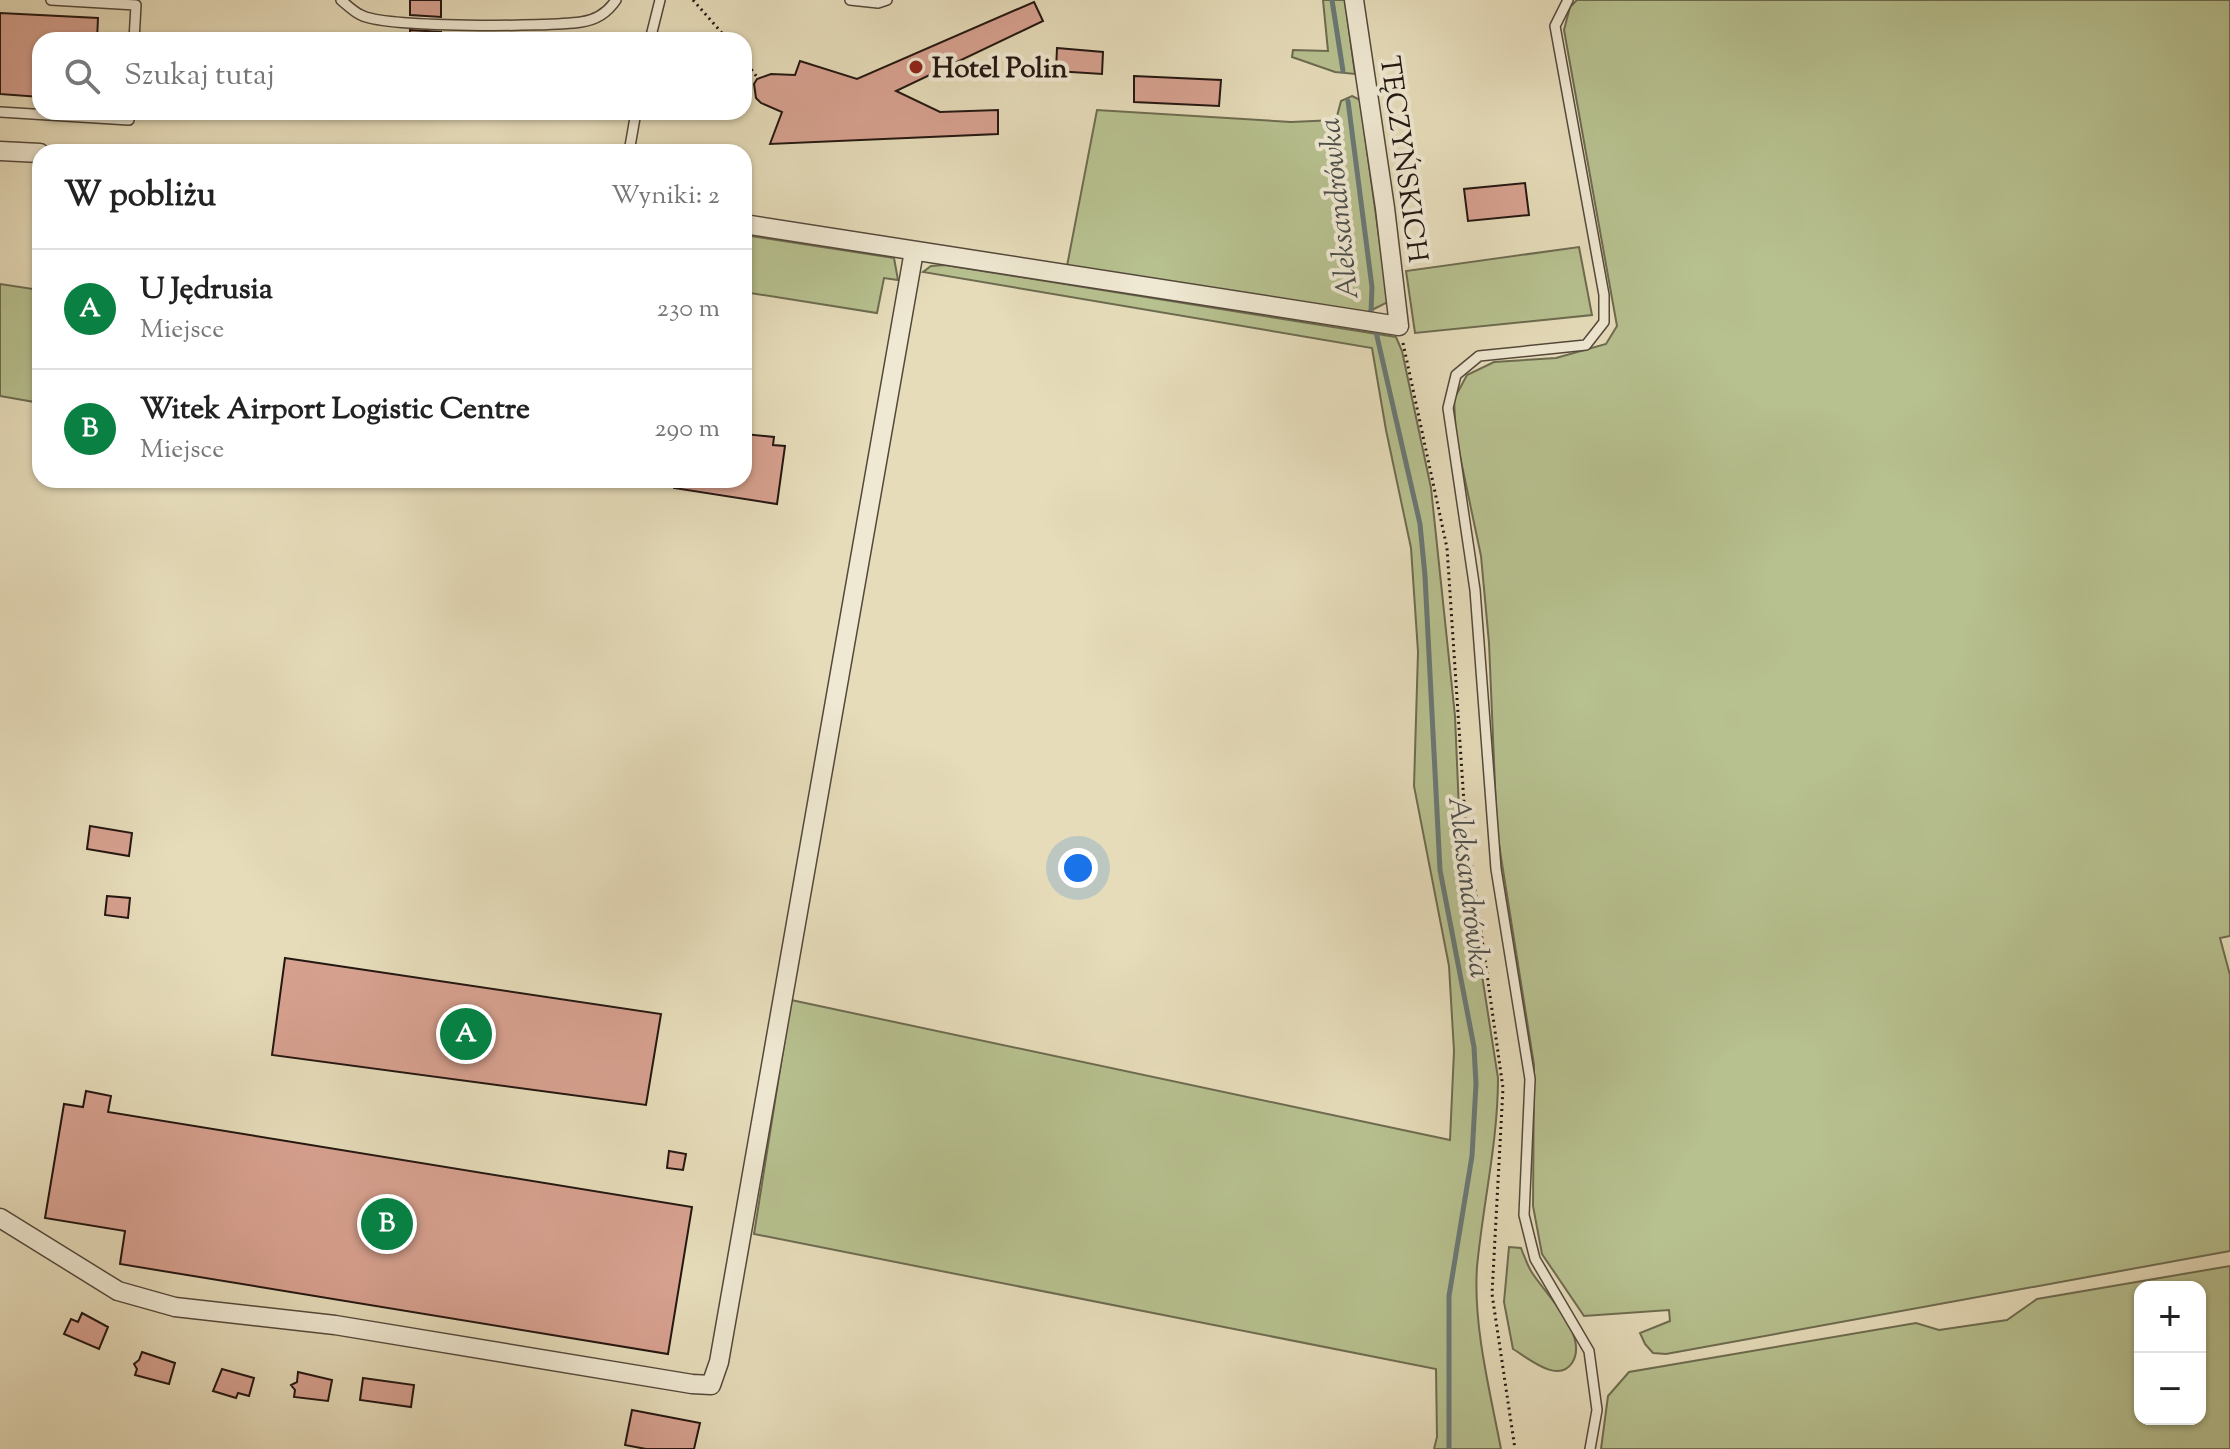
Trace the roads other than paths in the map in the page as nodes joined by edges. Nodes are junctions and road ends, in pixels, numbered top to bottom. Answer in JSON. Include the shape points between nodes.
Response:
{"nodes":[{"id":1,"x":51,"y":0,"type":"edge"},
{"id":2,"x":341,"y":0,"type":"edge"},
{"id":3,"x":616,"y":0,"type":"edge"},
{"id":4,"x":660,"y":0,"type":"edge"},
{"id":5,"x":850,"y":0,"type":"edge"},
{"id":6,"x":887,"y":0,"type":"edge"},
{"id":7,"x":1354,"y":0,"type":"edge"},
{"id":8,"x":1568,"y":0,"type":"edge"},
{"id":9,"x":134,"y":32,"type":"edge"},
{"id":10,"x":652,"y":32,"type":"edge"},
{"id":11,"x":0,"y":112,"type":"edge"},
{"id":12,"x":32,"y":114,"type":"edge"},
{"id":13,"x":635,"y":120,"type":"edge"},
{"id":14,"x":630,"y":144,"type":"edge"},
{"id":15,"x":0,"y":151,"type":"edge"},
{"id":16,"x":32,"y":153,"type":"edge"},
{"id":17,"x":752,"y":225,"type":"edge"},
{"id":18,"x":914,"y":251,"type":"junction"},
{"id":19,"x":0,"y":1218,"type":"edge"},
{"id":20,"x":1590,"y":1449,"type":"edge"}],
"edges":[{"from":1,"to":9,"type":"lane","via":[[136,5]]},
{"from":2,"to":3,"type":"lane","via":[[362,16],[390,22],[519,25],[584,22],[608,12]]},
{"from":4,"to":10,"type":"lane"},
{"from":5,"to":6,"type":"lane"},
{"from":7,"to":18,"type":"street","name":"TĘCZYŃSKICH","via":[[1399,326]]},
{"from":8,"to":20,"type":"lane","via":[[1555,26],[1604,295],[1604,322],[1586,345],[1479,356],[1456,375],[1448,408],[1475,590],[1496,869],[1530,1079],[1524,1215],[1535,1259],[1589,1351],[1597,1410]]},
{"from":11,"to":12,"type":"lane"},
{"from":13,"to":14,"type":"lane"},
{"from":15,"to":16,"type":"street"},
{"from":17,"to":18,"type":"street"},
{"from":18,"to":19,"type":"street","via":[[711,1385],[335,1325],[175,1307],[118,1291]]}]}
